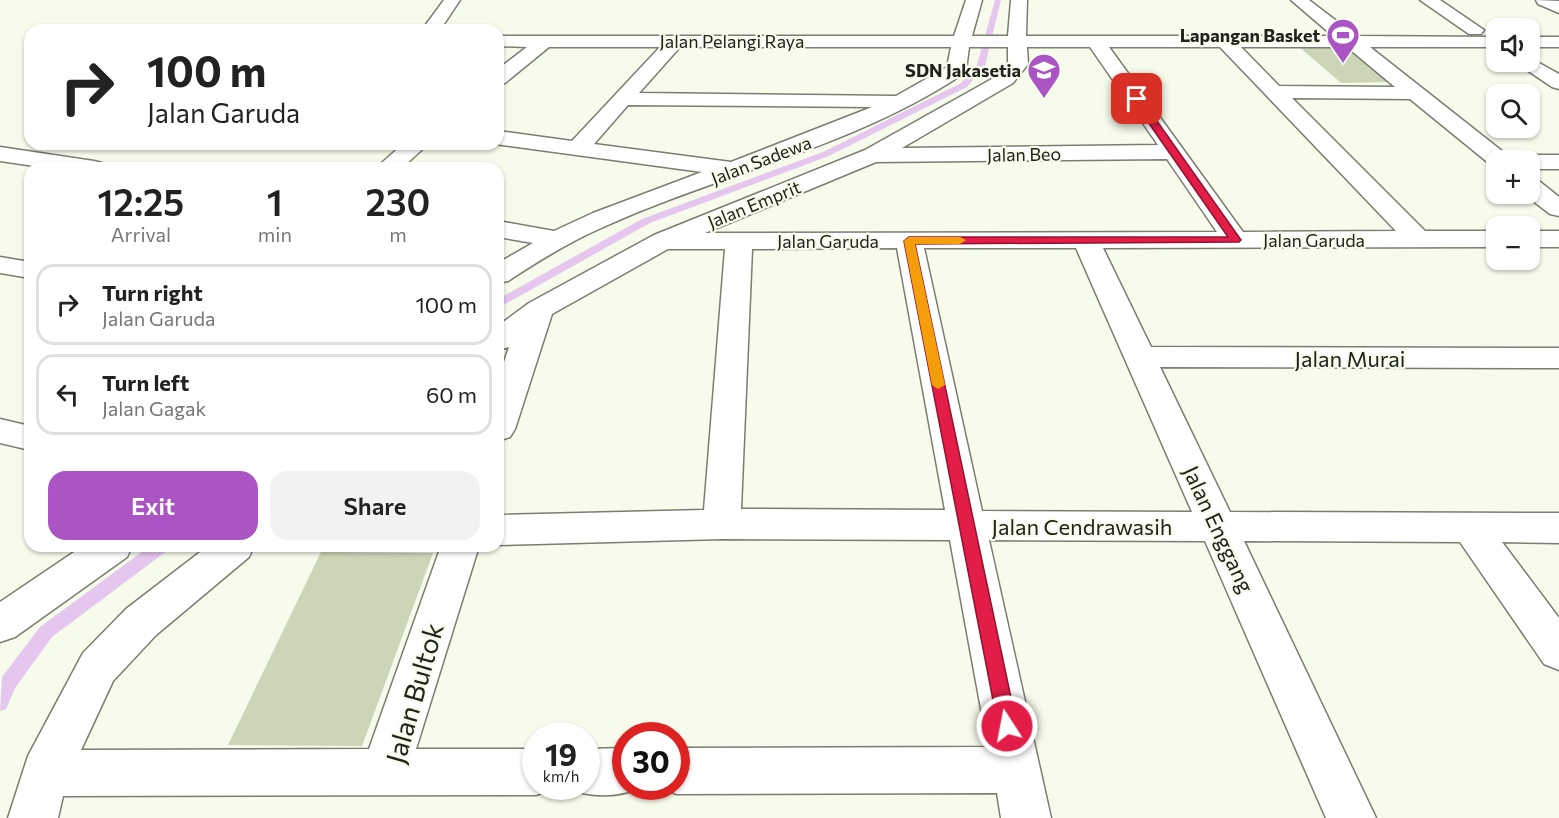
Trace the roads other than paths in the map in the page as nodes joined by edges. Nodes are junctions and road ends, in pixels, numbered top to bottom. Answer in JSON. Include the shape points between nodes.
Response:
{"nodes":[{"id":1,"x":452,"y":0,"type":"edge"},
{"id":2,"x":974,"y":0,"type":"edge"},
{"id":3,"x":1020,"y":0,"type":"edge"},
{"id":4,"x":1299,"y":0,"type":"edge"},
{"id":5,"x":1428,"y":0,"type":"edge"},
{"id":6,"x":1544,"y":0,"type":"edge"},
{"id":7,"x":1559,"y":8,"type":"edge"},
{"id":8,"x":434,"y":24,"type":"edge"},
{"id":9,"x":1475,"y":30,"type":"dead end"},
{"id":10,"x":504,"y":41,"type":"edge"},
{"id":11,"x":545,"y":41,"type":"junction"},
{"id":12,"x":675,"y":41,"type":"junction"},
{"id":13,"x":964,"y":41,"type":"junction"},
{"id":14,"x":1012,"y":41,"type":"junction"},
{"id":15,"x":1096,"y":42,"type":"junction"},
{"id":16,"x":1225,"y":42,"type":"junction"},
{"id":17,"x":1351,"y":42,"type":"junction"},
{"id":18,"x":1540,"y":42,"type":"edge"},
{"id":19,"x":1559,"y":42,"type":"edge"},
{"id":20,"x":1486,"y":43,"type":"edge"},
{"id":21,"x":1540,"y":71,"type":"edge"},
{"id":22,"x":504,"y":74,"type":"edge"},
{"id":23,"x":1559,"y":83,"type":"edge"},
{"id":24,"x":1275,"y":92,"type":"junction"},
{"id":25,"x":1414,"y":93,"type":"junction"},
{"id":26,"x":622,"y":99,"type":"junction"},
{"id":27,"x":904,"y":102,"type":"junction"},
{"id":28,"x":24,"y":139,"type":"edge"},
{"id":29,"x":504,"y":139,"type":"edge"},
{"id":30,"x":0,"y":147,"type":"edge"},
{"id":31,"x":578,"y":148,"type":"junction"},
{"id":32,"x":410,"y":150,"type":"edge"},
{"id":33,"x":1486,"y":150,"type":"edge"},
{"id":34,"x":1175,"y":152,"type":"junction"},
{"id":35,"x":0,"y":154,"type":"edge"},
{"id":36,"x":873,"y":155,"type":"junction"},
{"id":37,"x":54,"y":162,"type":"edge"},
{"id":38,"x":395,"y":162,"type":"edge"},
{"id":39,"x":1540,"y":162,"type":"edge"},
{"id":40,"x":1559,"y":162,"type":"edge"},
{"id":41,"x":736,"y":170,"type":"junction"},
{"id":42,"x":1540,"y":194,"type":"edge"},
{"id":43,"x":1559,"y":209,"type":"edge"},
{"id":44,"x":504,"y":230,"type":"edge"},
{"id":45,"x":558,"y":239,"type":"junction"},
{"id":46,"x":1486,"y":239,"type":"edge"},
{"id":47,"x":1540,"y":239,"type":"edge"},
{"id":48,"x":1559,"y":239,"type":"edge"},
{"id":49,"x":1086,"y":240,"type":"junction"},
{"id":50,"x":1236,"y":240,"type":"junction"},
{"id":51,"x":1419,"y":240,"type":"junction"},
{"id":52,"x":663,"y":241,"type":"junction"},
{"id":53,"x":739,"y":241,"type":"junction"},
{"id":54,"x":909,"y":241,"type":"junction"},
{"id":55,"x":0,"y":265,"type":"edge"},
{"id":56,"x":24,"y":269,"type":"edge"},
{"id":57,"x":504,"y":271,"type":"edge"},
{"id":58,"x":539,"y":309,"type":"junction"},
{"id":59,"x":504,"y":336,"type":"edge"},
{"id":60,"x":1140,"y":357,"type":"junction"},
{"id":61,"x":1559,"y":358,"type":"edge"},
{"id":62,"x":504,"y":410,"type":"edge"},
{"id":63,"x":0,"y":431,"type":"edge"},
{"id":64,"x":24,"y":437,"type":"edge"},
{"id":65,"x":722,"y":524,"type":"junction"},
{"id":66,"x":967,"y":525,"type":"junction"},
{"id":67,"x":1218,"y":527,"type":"junction"},
{"id":68,"x":1559,"y":528,"type":"edge"},
{"id":69,"x":1471,"y":529,"type":"junction"},
{"id":70,"x":504,"y":530,"type":"edge"},
{"id":71,"x":104,"y":552,"type":"edge"},
{"id":72,"x":228,"y":552,"type":"edge"},
{"id":73,"x":458,"y":552,"type":"edge"},
{"id":74,"x":0,"y":624,"type":"edge"},
{"id":75,"x":1559,"y":651,"type":"edge"},
{"id":76,"x":1016,"y":770,"type":"junction"},
{"id":77,"x":690,"y":771,"type":"edge"},
{"id":78,"x":385,"y":772,"type":"junction"},
{"id":79,"x":522,"y":772,"type":"edge"},
{"id":80,"x":45,"y":773,"type":"junction"},
{"id":81,"x":33,"y":818,"type":"edge"},
{"id":82,"x":1026,"y":818,"type":"edge"},
{"id":83,"x":1351,"y":818,"type":"edge"}],
"edges":[{"from":1,"to":8,"type":"street"},
{"from":2,"to":13,"type":"street","name":"Jalan Sadewa"},
{"from":3,"to":14,"type":"street","name":"Jalan Emprit"},
{"from":4,"to":17,"type":"street"},
{"from":5,"to":9,"type":"street"},
{"from":6,"to":7,"type":"street"},
{"from":10,"to":11,"type":"street","name":"Jalan Pelangi Raya"},
{"from":11,"to":12,"type":"street","name":"Jalan Pelangi Raya"},
{"from":11,"to":22,"type":"street"},
{"from":12,"to":13,"type":"street","name":"Jalan Pelangi Raya"},
{"from":12,"to":26,"type":"street"},
{"from":13,"to":14,"type":"street","name":"Jalan Pelangi Raya"},
{"from":13,"to":27,"type":"street","name":"Jalan Sadewa","via":[[956,70]]},
{"from":14,"to":15,"type":"street","name":"Jalan Pelangi Raya"},
{"from":14,"to":36,"type":"street","name":"Jalan Emprit","via":[[1018,64],[1006,79]]},
{"from":15,"to":16,"type":"street","name":"Jalan Pelangi Raya"},
{"from":15,"to":34,"type":"street"},
{"from":16,"to":17,"type":"street","name":"Jalan Pelangi Raya"},
{"from":16,"to":24,"type":"street"},
{"from":17,"to":20,"type":"street","name":"Jalan Pelangi Raya"},
{"from":17,"to":25,"type":"street"},
{"from":18,"to":19,"type":"street"},
{"from":21,"to":23,"type":"street"},
{"from":24,"to":25,"type":"street"},
{"from":24,"to":51,"type":"street"},
{"from":25,"to":33,"type":"street"},
{"from":26,"to":27,"type":"street"},
{"from":26,"to":31,"type":"street"},
{"from":27,"to":41,"type":"street","name":"Jalan Sadewa"},
{"from":28,"to":30,"type":"street"},
{"from":29,"to":31,"type":"street"},
{"from":31,"to":41,"type":"street"},
{"from":32,"to":38,"type":"street"},
{"from":34,"to":36,"type":"street","name":"Jalan Beo"},
{"from":34,"to":50,"type":"street"},
{"from":35,"to":37,"type":"street"},
{"from":36,"to":52,"type":"street","name":"Jalan Emprit"},
{"from":39,"to":40,"type":"street"},
{"from":41,"to":45,"type":"street","name":"Jalan Sadewa","via":[[601,218]]},
{"from":42,"to":43,"type":"street"},
{"from":44,"to":45,"type":"street"},
{"from":45,"to":57,"type":"street","name":"Jalan Sadewa"},
{"from":46,"to":51,"type":"street","name":"Jalan Garuda"},
{"from":47,"to":48,"type":"street"},
{"from":49,"to":50,"type":"street","name":"Jalan Garuda"},
{"from":49,"to":54,"type":"street","name":"Jalan Garuda"},
{"from":49,"to":60,"type":"street","name":"Jalan Enggang"},
{"from":50,"to":51,"type":"street","name":"Jalan Garuda"},
{"from":52,"to":53,"type":"street","name":"Jalan Garuda"},
{"from":52,"to":58,"type":"street","name":"Jalan Emprit"},
{"from":53,"to":54,"type":"street","name":"Jalan Garuda"},
{"from":53,"to":65,"type":"street"},
{"from":54,"to":66,"type":"street"},
{"from":55,"to":56,"type":"street"},
{"from":58,"to":59,"type":"street","name":"Jalan Emprit"},
{"from":58,"to":62,"type":"street"},
{"from":60,"to":61,"type":"street","name":"Jalan Murai"},
{"from":60,"to":67,"type":"street","name":"Jalan Enggang"},
{"from":63,"to":64,"type":"street"},
{"from":65,"to":66,"type":"street","name":"Jalan Cendrawasih"},
{"from":65,"to":70,"type":"street","name":"Jalan Cendrawasih"},
{"from":66,"to":67,"type":"street","name":"Jalan Cendrawasih"},
{"from":66,"to":76,"type":"street"},
{"from":67,"to":69,"type":"street","name":"Jalan Cendrawasih"},
{"from":67,"to":83,"type":"street","name":"Jalan Enggang"},
{"from":68,"to":69,"type":"street","name":"Jalan Cendrawasih"},
{"from":69,"to":75,"type":"street"},
{"from":71,"to":74,"type":"street"},
{"from":72,"to":80,"type":"street","via":[[141,622],[98,667]]},
{"from":73,"to":78,"type":"street","name":"Jalan Bultok"},
{"from":76,"to":77,"type":"street"},
{"from":76,"to":82,"type":"street"},
{"from":78,"to":79,"type":"street","name":"Jalan Bultok"},
{"from":78,"to":80,"type":"street"},
{"from":80,"to":81,"type":"street"}]}
